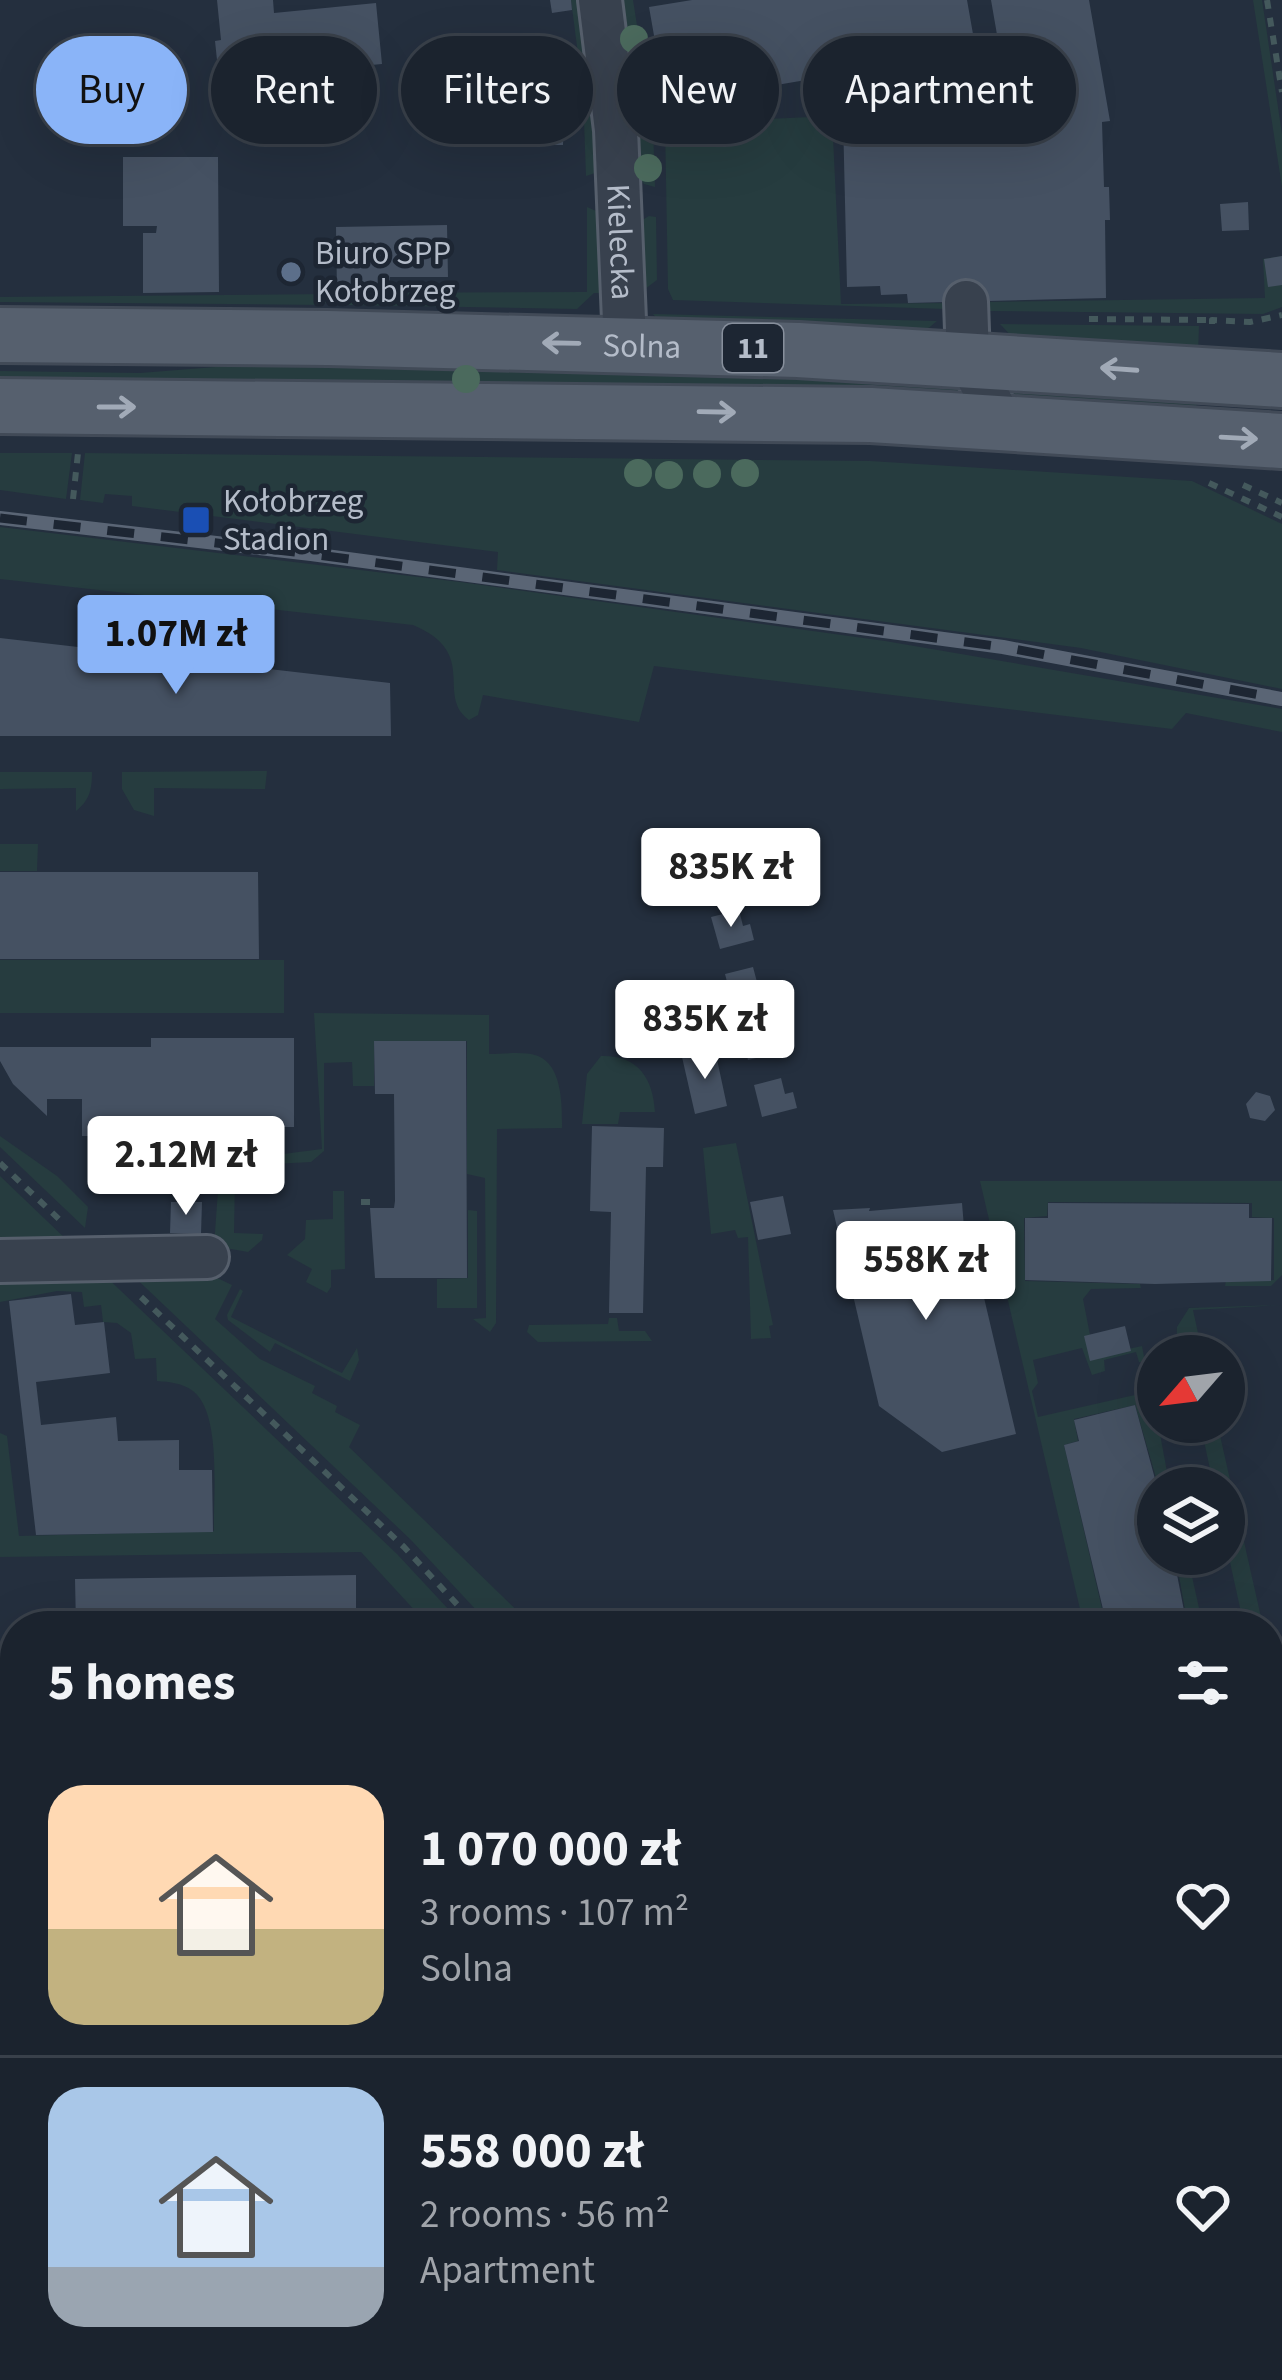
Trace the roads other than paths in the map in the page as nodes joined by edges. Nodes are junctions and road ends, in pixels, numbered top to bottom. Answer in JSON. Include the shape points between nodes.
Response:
{"nodes":[{"id":1,"x":600,"y":0,"type":"edge"},
{"id":2,"x":966,"y":302,"type":"dead end"},
{"id":3,"x":0,"y":335,"type":"edge"},
{"id":4,"x":625,"y":344,"type":"junction"},
{"id":5,"x":968,"y":358,"type":"junction"},
{"id":6,"x":1282,"y":380,"type":"edge"},
{"id":7,"x":0,"y":406,"type":"edge"},
{"id":8,"x":1001,"y":421,"type":"junction"},
{"id":9,"x":1282,"y":441,"type":"edge"},
{"id":10,"x":207,"y":1256,"type":"dead end"},
{"id":11,"x":0,"y":1261,"type":"edge"}],
"edges":[{"from":1,"to":4,"type":"street","name":"Kielecka","via":[[616,130]]},
{"from":2,"to":5,"type":"street"},
{"from":4,"to":3,"type":"main road","name":"Solna","number":"11","one_way":true},
{"from":4,"to":5,"type":"main road","name":"Solna","number":"11"},
{"from":6,"to":5,"type":"main road","name":"Solna","number":"11","one_way":true},
{"from":5,"to":8,"type":"street"},
{"from":7,"to":8,"type":"main road","name":"Solna","number":"11","one_way":true},
{"from":8,"to":9,"type":"main road","name":"Solna","number":"11","one_way":true},
{"from":10,"to":11,"type":"street"}]}
